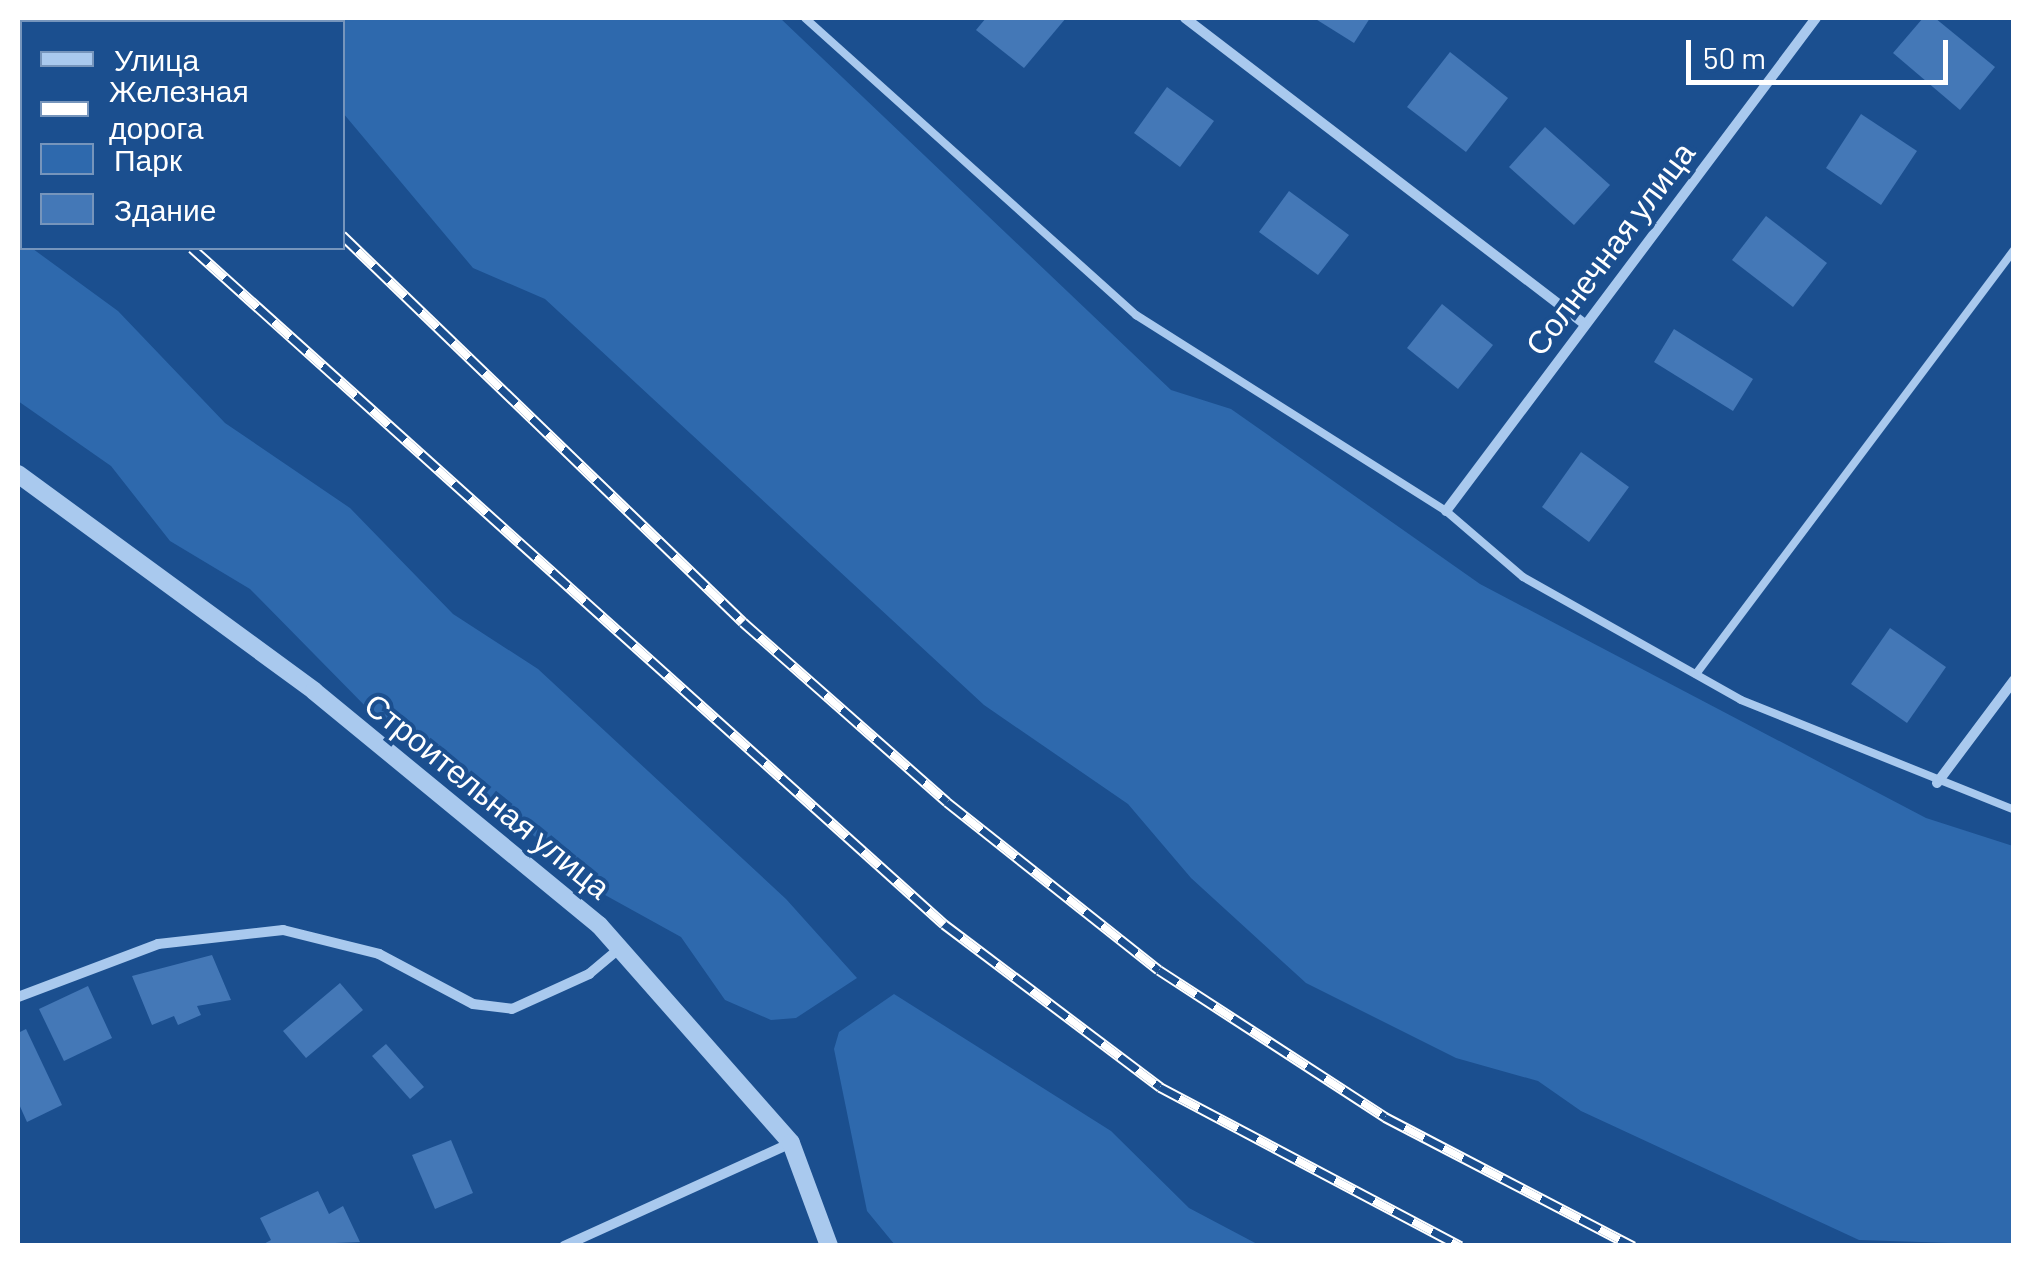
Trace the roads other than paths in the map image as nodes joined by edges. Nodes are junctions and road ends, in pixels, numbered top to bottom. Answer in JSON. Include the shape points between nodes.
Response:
{"nodes":[{"id":1,"x":805,"y":18,"type":"edge"},
{"id":2,"x":1185,"y":18,"type":"edge"},
{"id":3,"x":1816,"y":18,"type":"edge"},
{"id":4,"x":2014,"y":250,"type":"edge"},
{"id":5,"x":1582,"y":322,"type":"junction"},
{"id":6,"x":18,"y":474,"type":"edge"},
{"id":7,"x":1446,"y":511,"type":"junction"},
{"id":8,"x":1696,"y":674,"type":"junction"},
{"id":9,"x":2014,"y":680,"type":"edge"},
{"id":10,"x":1937,"y":782,"type":"junction"},
{"id":11,"x":2014,"y":810,"type":"edge"},
{"id":12,"x":620,"y":948,"type":"junction"},
{"id":13,"x":18,"y":997,"type":"edge"},
{"id":14,"x":791,"y":1143,"type":"junction"},
{"id":15,"x":564,"y":1246,"type":"edge"},
{"id":16,"x":829,"y":1246,"type":"edge"}],
"edges":[{"from":1,"to":7,"type":"lane","via":[[1136,314]]},
{"from":2,"to":5,"type":"street"},
{"from":3,"to":5,"type":"street","name":"Солнечная улица"},
{"from":4,"to":8,"type":"lane"},
{"from":5,"to":7,"type":"street","name":"Солнечная улица"},
{"from":6,"to":12,"type":"street","name":"Строительная улица","via":[[314,691]]},
{"from":7,"to":8,"type":"lane","via":[[1523,578]]},
{"from":8,"to":10,"type":"lane"},
{"from":9,"to":10,"type":"street"},
{"from":10,"to":11,"type":"lane"},
{"from":12,"to":13,"type":"street","via":[[589,974],[512,1009],[473,1004],[379,954],[284,930],[158,944]]},
{"from":12,"to":14,"type":"street","name":"Строительная улица"},
{"from":14,"to":15,"type":"street"},
{"from":14,"to":16,"type":"street","name":"Строительная улица"}]}
